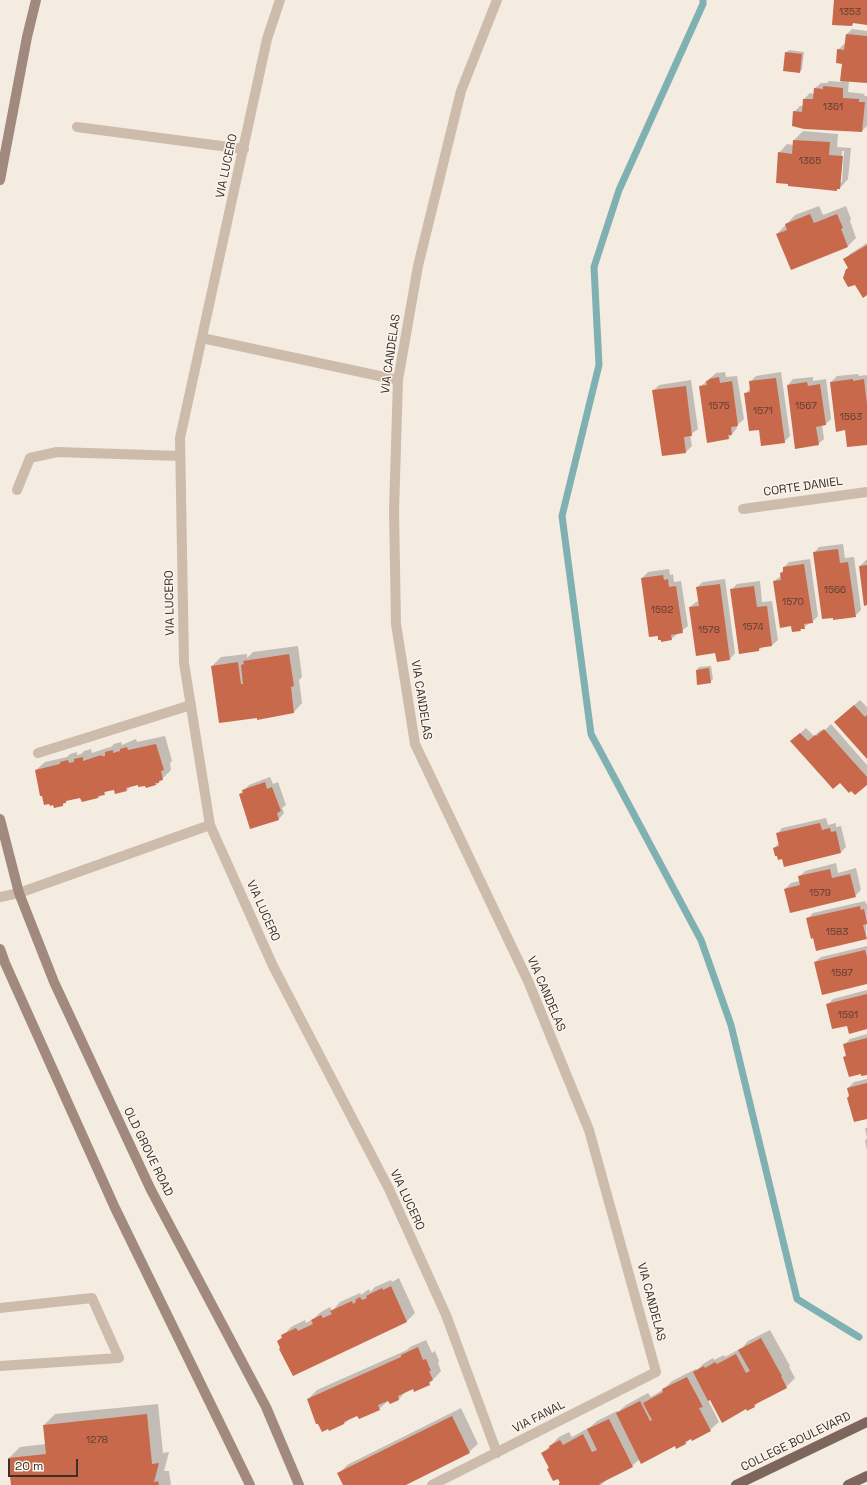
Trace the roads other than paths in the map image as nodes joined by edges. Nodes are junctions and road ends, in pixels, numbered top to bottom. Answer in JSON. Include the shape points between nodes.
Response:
{"nodes":[{"id":1,"x":36,"y":0,"type":"edge"},
{"id":2,"x":280,"y":0,"type":"edge"},
{"id":3,"x":497,"y":0,"type":"edge"},
{"id":4,"x":77,"y":127,"type":"dead end"},
{"id":5,"x":244,"y":148,"type":"junction"},
{"id":6,"x":0,"y":180,"type":"edge"},
{"id":7,"x":202,"y":338,"type":"junction"},
{"id":8,"x":398,"y":380,"type":"junction"},
{"id":9,"x":180,"y":456,"type":"junction"},
{"id":10,"x":17,"y":490,"type":"dead end"},
{"id":11,"x":867,"y":492,"type":"edge"},
{"id":12,"x":743,"y":509,"type":"dead end"},
{"id":13,"x":191,"y":705,"type":"junction"},
{"id":14,"x":38,"y":754,"type":"dead end"},
{"id":15,"x":0,"y":819,"type":"edge"},
{"id":16,"x":210,"y":825,"type":"junction"},
{"id":17,"x":19,"y":893,"type":"junction"},
{"id":18,"x":0,"y":897,"type":"edge"},
{"id":19,"x":0,"y":949,"type":"edge"},
{"id":20,"x":0,"y":1308,"type":"edge"},
{"id":21,"x":0,"y":1366,"type":"edge"},
{"id":22,"x":656,"y":1372,"type":"joint"},
{"id":23,"x":867,"y":1422,"type":"edge"},
{"id":24,"x":497,"y":1453,"type":"junction"},
{"id":25,"x":867,"y":1476,"type":"edge"},
{"id":26,"x":250,"y":1485,"type":"edge"},
{"id":27,"x":299,"y":1485,"type":"edge"},
{"id":28,"x":432,"y":1485,"type":"edge"},
{"id":29,"x":736,"y":1485,"type":"edge"},
{"id":30,"x":848,"y":1485,"type":"edge"}],
"edges":[{"from":1,"to":6,"type":"main road"},
{"from":2,"to":5,"type":"street","name":"VIA LUCERO","via":[[267,39]]},
{"from":3,"to":8,"type":"street","name":"VIA CANDELAS","via":[[461,91],[418,266]]},
{"from":4,"to":5,"type":"street"},
{"from":5,"to":7,"type":"street","name":"VIA LUCERO"},
{"from":7,"to":8,"type":"street"},
{"from":7,"to":9,"type":"street","name":"VIA LUCERO","via":[[180,438]]},
{"from":8,"to":22,"type":"street","name":"VIA CANDELAS","via":[[394,511],[396,624],[415,744],[528,981],[589,1130]]},
{"from":9,"to":10,"type":"street","via":[[57,452],[30,458]]},
{"from":9,"to":13,"type":"street","name":"VIA LUCERO","via":[[184,663]]},
{"from":11,"to":12,"type":"street","name":"CORTE DANIEL"},
{"from":13,"to":14,"type":"street"},
{"from":13,"to":16,"type":"street","name":"VIA LUCERO"},
{"from":15,"to":17,"type":"main road","name":"OLD GROVE ROAD"},
{"from":16,"to":17,"type":"street"},
{"from":16,"to":24,"type":"street","name":"VIA LUCERO","via":[[273,966],[388,1189],[446,1315]]},
{"from":17,"to":18,"type":"street"},
{"from":17,"to":27,"type":"main road","name":"OLD GROVE ROAD","via":[[54,982],[150,1190],[266,1407]]},
{"from":19,"to":26,"type":"main road","via":[[115,1208]]},
{"from":20,"to":21,"type":"street","via":[[92,1298],[119,1358]]},
{"from":22,"to":24,"type":"street","name":"VIA FANAL"},
{"from":23,"to":29,"type":"main road","name":"COLLEGE BOULEVARD"},
{"from":24,"to":28,"type":"street","name":"VIA FANAL"},
{"from":25,"to":30,"type":"main road"}]}
